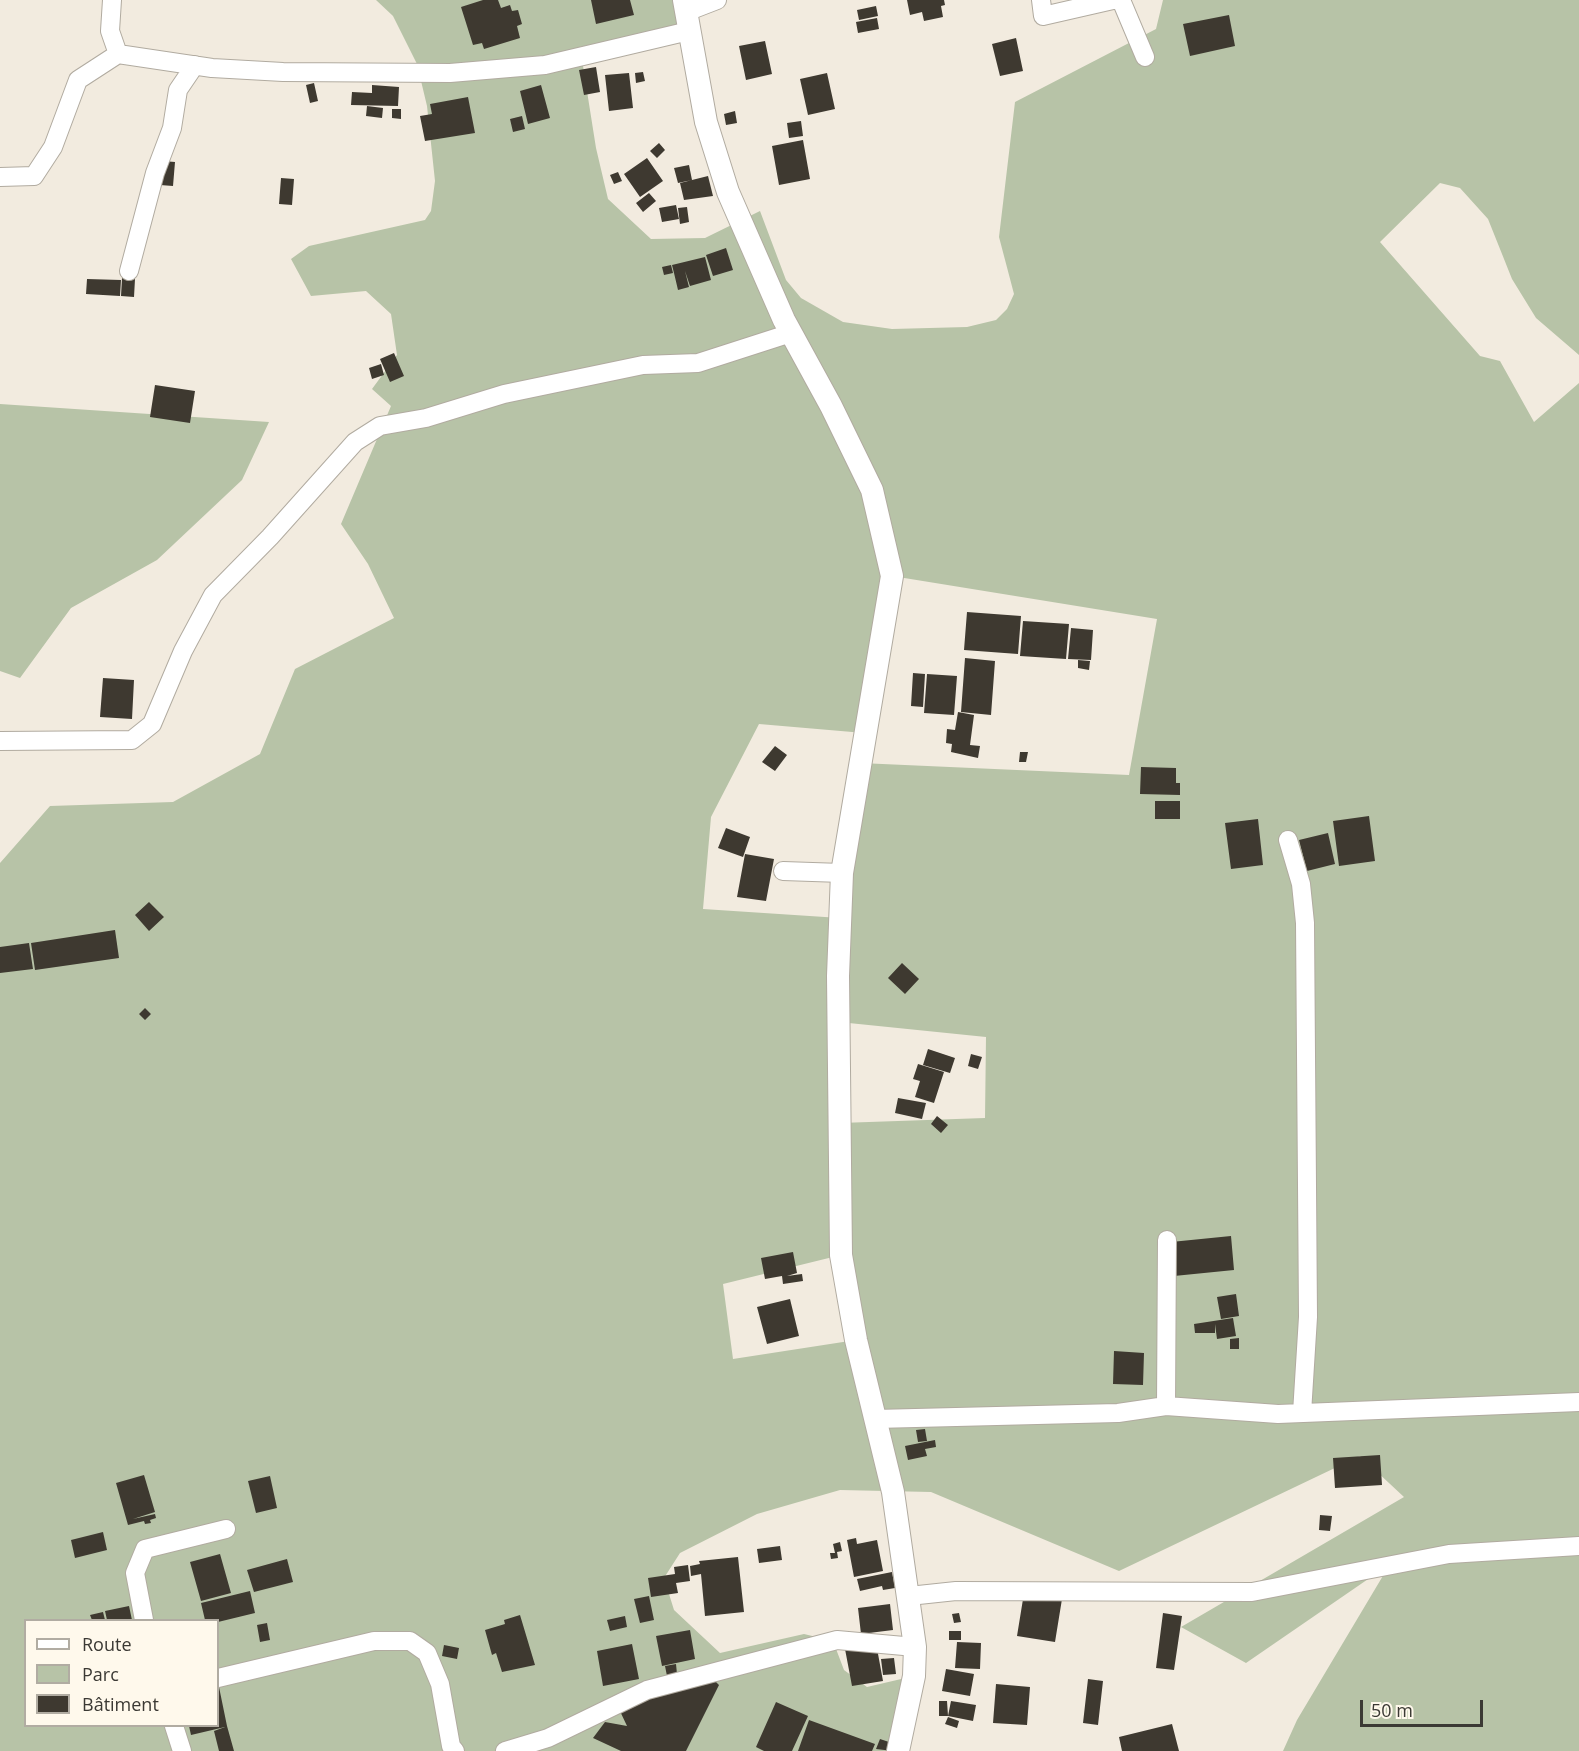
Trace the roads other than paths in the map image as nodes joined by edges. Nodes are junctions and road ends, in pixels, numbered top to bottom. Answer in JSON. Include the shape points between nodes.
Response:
{"nodes":[{"id":1,"x":112,"y":0,"type":"edge"},
{"id":2,"x":717,"y":0,"type":"edge"},
{"id":3,"x":1041,"y":0,"type":"edge"},
{"id":4,"x":1113,"y":0,"type":"edge"},
{"id":5,"x":1121,"y":0,"type":"edge"},
{"id":6,"x":687,"y":14,"type":"edge"},
{"id":7,"x":118,"y":54,"type":"junction"},
{"id":8,"x":1145,"y":57,"type":"dead end"},
{"id":9,"x":195,"y":65,"type":"junction"},
{"id":10,"x":0,"y":177,"type":"edge"},
{"id":11,"x":129,"y":271,"type":"dead end"},
{"id":12,"x":791,"y":333,"type":"junction"},
{"id":13,"x":0,"y":741,"type":"edge"},
{"id":14,"x":1288,"y":840,"type":"dead end"},
{"id":15,"x":783,"y":871,"type":"dead end"},
{"id":16,"x":842,"y":873,"type":"junction"},
{"id":17,"x":1167,"y":1240,"type":"dead end"},
{"id":18,"x":1579,"y":1402,"type":"edge"},
{"id":19,"x":1166,"y":1406,"type":"junction"},
{"id":20,"x":1302,"y":1413,"type":"junction"},
{"id":21,"x":875,"y":1419,"type":"junction"},
{"id":22,"x":226,"y":1529,"type":"dead end"},
{"id":23,"x":1579,"y":1546,"type":"edge"},
{"id":24,"x":909,"y":1596,"type":"junction"},
{"id":25,"x":144,"y":1619,"type":"edge"},
{"id":26,"x":915,"y":1647,"type":"junction"},
{"id":27,"x":219,"y":1678,"type":"edge"},
{"id":28,"x":175,"y":1727,"type":"edge"},
{"id":29,"x":182,"y":1751,"type":"edge"},
{"id":30,"x":455,"y":1751,"type":"edge"},
{"id":31,"x":506,"y":1751,"type":"edge"},
{"id":32,"x":898,"y":1751,"type":"edge"}],
"edges":[{"from":1,"to":7,"type":"street","via":[[110,31]]},
{"from":2,"to":6,"type":"street"},
{"from":3,"to":4,"type":"street","via":[[1043,16]]},
{"from":5,"to":8,"type":"street"},
{"from":6,"to":9,"type":"street","via":[[546,65],[450,73],[283,72]]},
{"from":6,"to":12,"type":"street","via":[[706,122],[728,192]]},
{"from":7,"to":9,"type":"street"},
{"from":7,"to":10,"type":"street","via":[[78,80],[49,157],[34,176]]},
{"from":9,"to":11,"type":"street","via":[[178,90],[172,128],[155,173]]},
{"from":12,"to":13,"type":"street","via":[[698,363],[643,365],[504,394],[426,418],[380,426],[355,442],[213,596],[183,651],[152,724],[132,740]]},
{"from":12,"to":16,"type":"street","via":[[872,490],[892,576]]},
{"from":14,"to":20,"type":"street","via":[[1301,884],[1305,923],[1308,1317]]},
{"from":15,"to":16,"type":"street"},
{"from":16,"to":21,"type":"street","via":[[838,976],[841,1255]]},
{"from":17,"to":19,"type":"street"},
{"from":18,"to":20,"type":"street"},
{"from":19,"to":20,"type":"street"},
{"from":19,"to":21,"type":"street","via":[[1118,1413]]},
{"from":21,"to":24,"type":"street"},
{"from":22,"to":25,"type":"street","via":[[145,1550],[135,1573]]},
{"from":23,"to":24,"type":"street","via":[[1449,1554],[1252,1593],[956,1591]]},
{"from":24,"to":26,"type":"street"},
{"from":26,"to":31,"type":"street","via":[[837,1640],[647,1690],[548,1738]]},
{"from":26,"to":32,"type":"street","via":[[914,1676]]},
{"from":27,"to":30,"type":"street","via":[[374,1641],[410,1641],[427,1653],[440,1684]]},
{"from":28,"to":29,"type":"street"}]}
